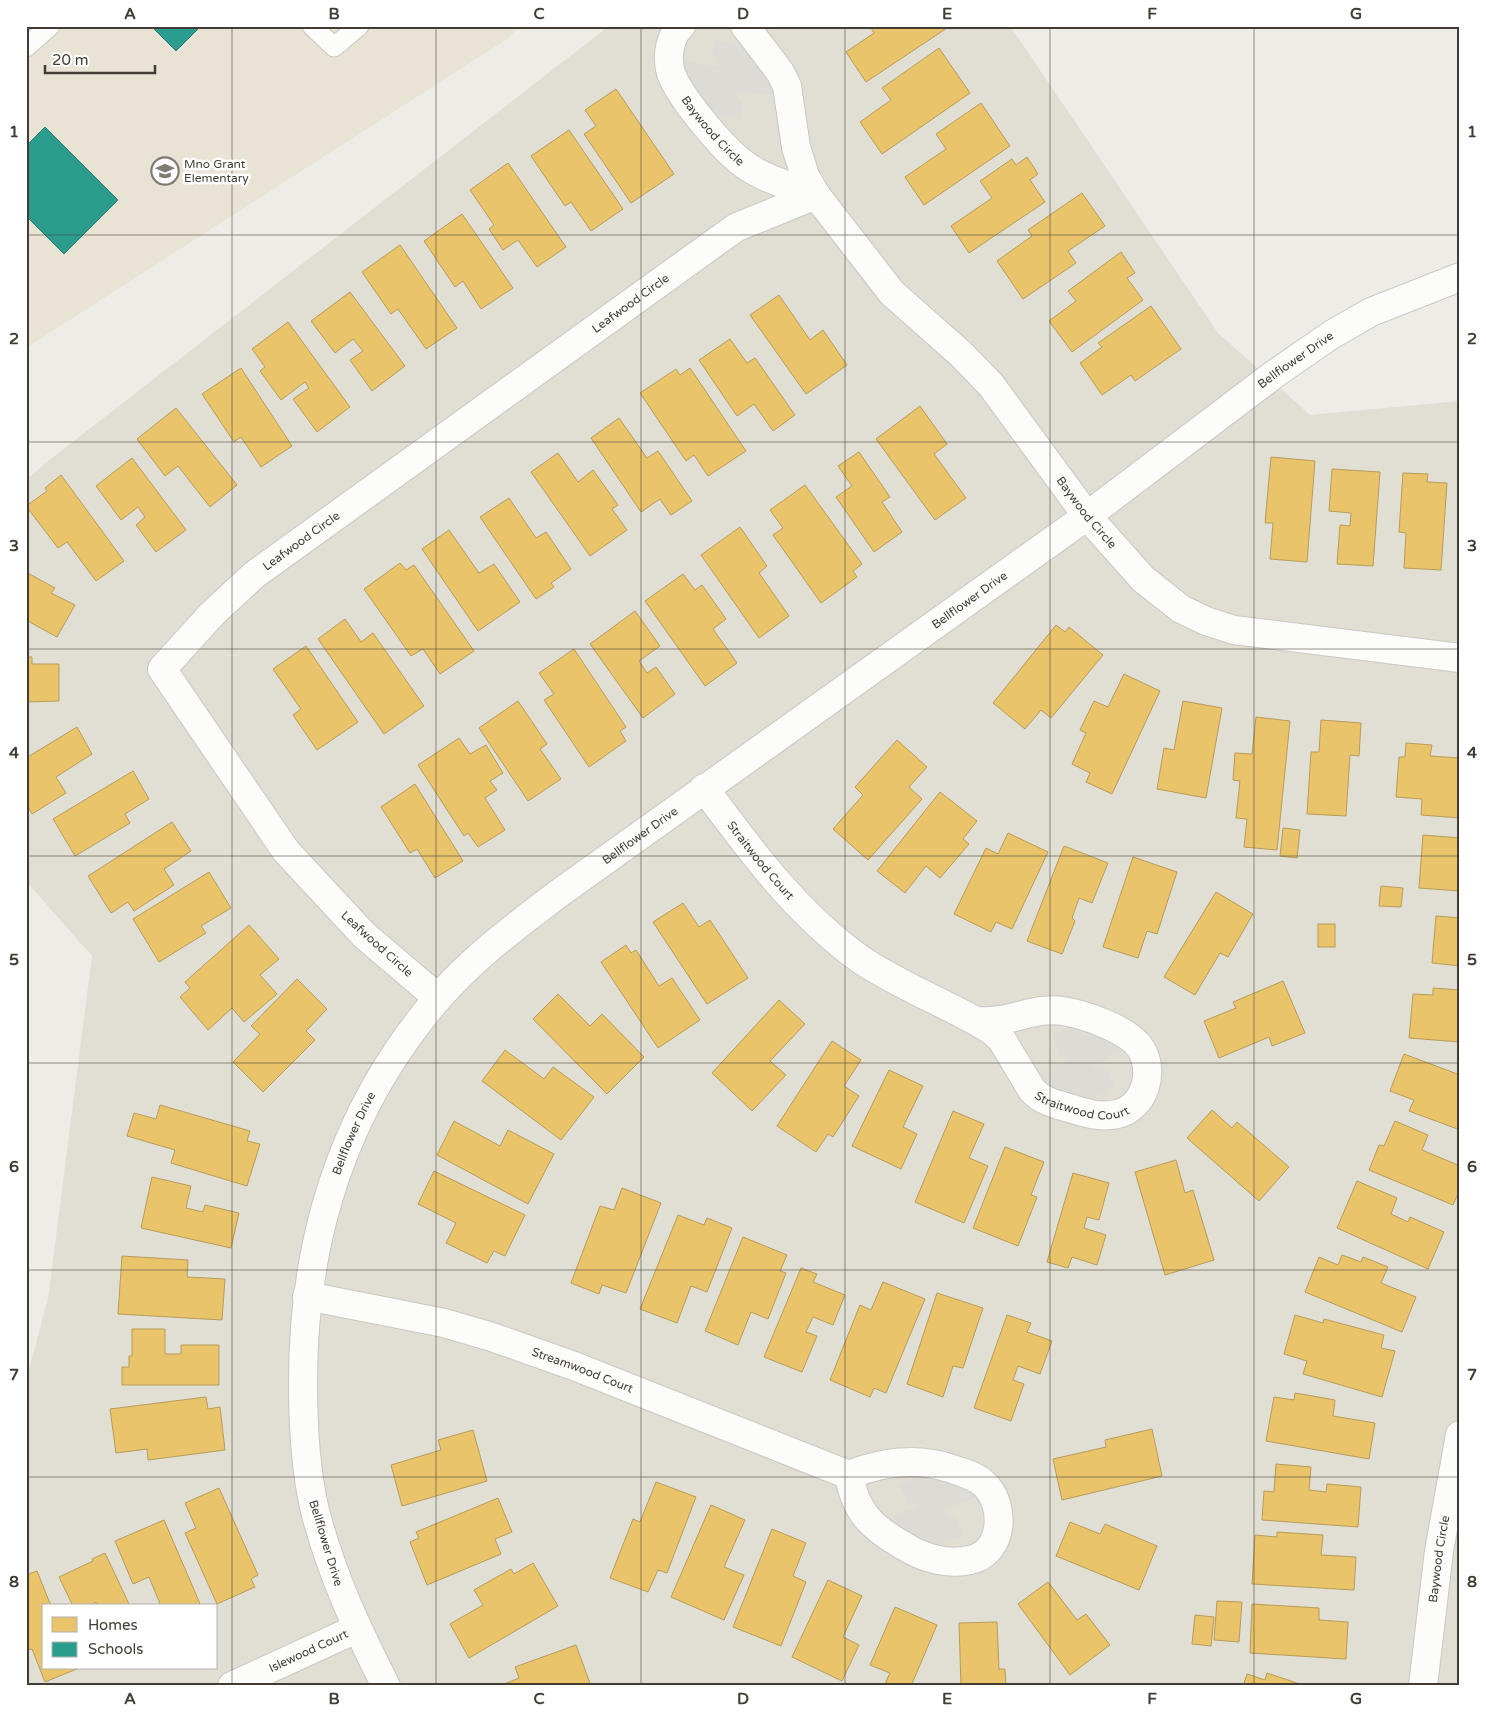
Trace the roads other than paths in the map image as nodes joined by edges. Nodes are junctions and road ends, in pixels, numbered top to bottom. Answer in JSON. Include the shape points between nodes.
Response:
{"nodes":[{"id":1,"x":50,"y":26,"type":"edge"},
{"id":2,"x":312,"y":26,"type":"edge"},
{"id":3,"x":359,"y":26,"type":"edge"},
{"id":4,"x":681,"y":26,"type":"edge"},
{"id":5,"x":744,"y":26,"type":"edge"},
{"id":6,"x":26,"y":47,"type":"edge"},
{"id":7,"x":816,"y":195,"type":"junction"},
{"id":8,"x":1460,"y":277,"type":"edge"},
{"id":9,"x":1088,"y":516,"type":"junction"},
{"id":10,"x":1460,"y":658,"type":"edge"},
{"id":11,"x":704,"y":788,"type":"junction"},
{"id":12,"x":438,"y":998,"type":"junction"},
{"id":13,"x":977,"y":1022,"type":"junction"},
{"id":14,"x":307,"y":1296,"type":"junction"},
{"id":15,"x":1460,"y":1435,"type":"edge"},
{"id":16,"x":849,"y":1474,"type":"junction"},
{"id":17,"x":356,"y":1629,"type":"junction"},
{"id":18,"x":232,"y":1686,"type":"edge"},
{"id":19,"x":386,"y":1686,"type":"edge"},
{"id":20,"x":1423,"y":1686,"type":"edge"}],
"edges":[{"from":1,"to":6,"type":"lane"},
{"from":2,"to":3,"type":"lane","via":[[334,47]]},
{"from":4,"to":7,"type":"street","name":"Baywood Circle","via":[[672,41],[670,69],[676,85],[716,138],[745,165],[768,178]]},
{"from":5,"to":7,"type":"street","name":"Baywood Circle","via":[[787,86],[796,147],[805,176]]},
{"from":7,"to":9,"type":"street","name":"Baywood Circle","via":[[892,293],[991,385]]},
{"from":7,"to":12,"type":"street","name":"Leafwood Circle","via":[[742,225],[717,241],[254,575],[212,614],[162,669],[286,851],[364,935]]},
{"from":8,"to":9,"type":"street","name":"Bellflower Drive","via":[[1371,312],[1330,335]]},
{"from":9,"to":10,"type":"street","name":"Baywood Circle","via":[[1127,564],[1155,591],[1180,609],[1206,621],[1234,630],[1268,635]]},
{"from":9,"to":11,"type":"street","name":"Bellflower Drive"},
{"from":11,"to":12,"type":"street","name":"Bellflower Drive","via":[[517,924]]},
{"from":11,"to":13,"type":"street","name":"Straitwood Court","via":[[781,887],[833,938],[893,978]]},
{"from":12,"to":14,"type":"street","name":"Bellflower Drive","via":[[394,1056],[352,1130],[320,1223]]},
{"from":13,"to":13,"type":"street","name":"Straitwood Court","via":[[1002,1040],[1032,1090],[1045,1100],[1090,1114],[1120,1114],[1139,1099],[1146,1083],[1149,1071],[1141,1048],[1105,1024],[1051,1010],[994,1023]]},
{"from":14,"to":16,"type":"street","name":"Streamwood Court","via":[[436,1322],[492,1337]]},
{"from":14,"to":17,"type":"street","name":"Bellflower Drive","via":[[302,1356],[306,1461],[315,1511]]},
{"from":15,"to":20,"type":"street","name":"Baywood Circle","via":[[1440,1551]]},
{"from":16,"to":16,"type":"street","via":[[852,1493],[869,1521],[884,1535],[907,1548],[930,1558],[959,1561],[971,1560],[992,1544],[999,1523],[998,1506],[983,1483],[970,1475],[931,1462],[885,1463]]},
{"from":17,"to":18,"type":"street","name":"Islewood Court"},
{"from":17,"to":19,"type":"street","name":"Bellflower Drive"}]}
